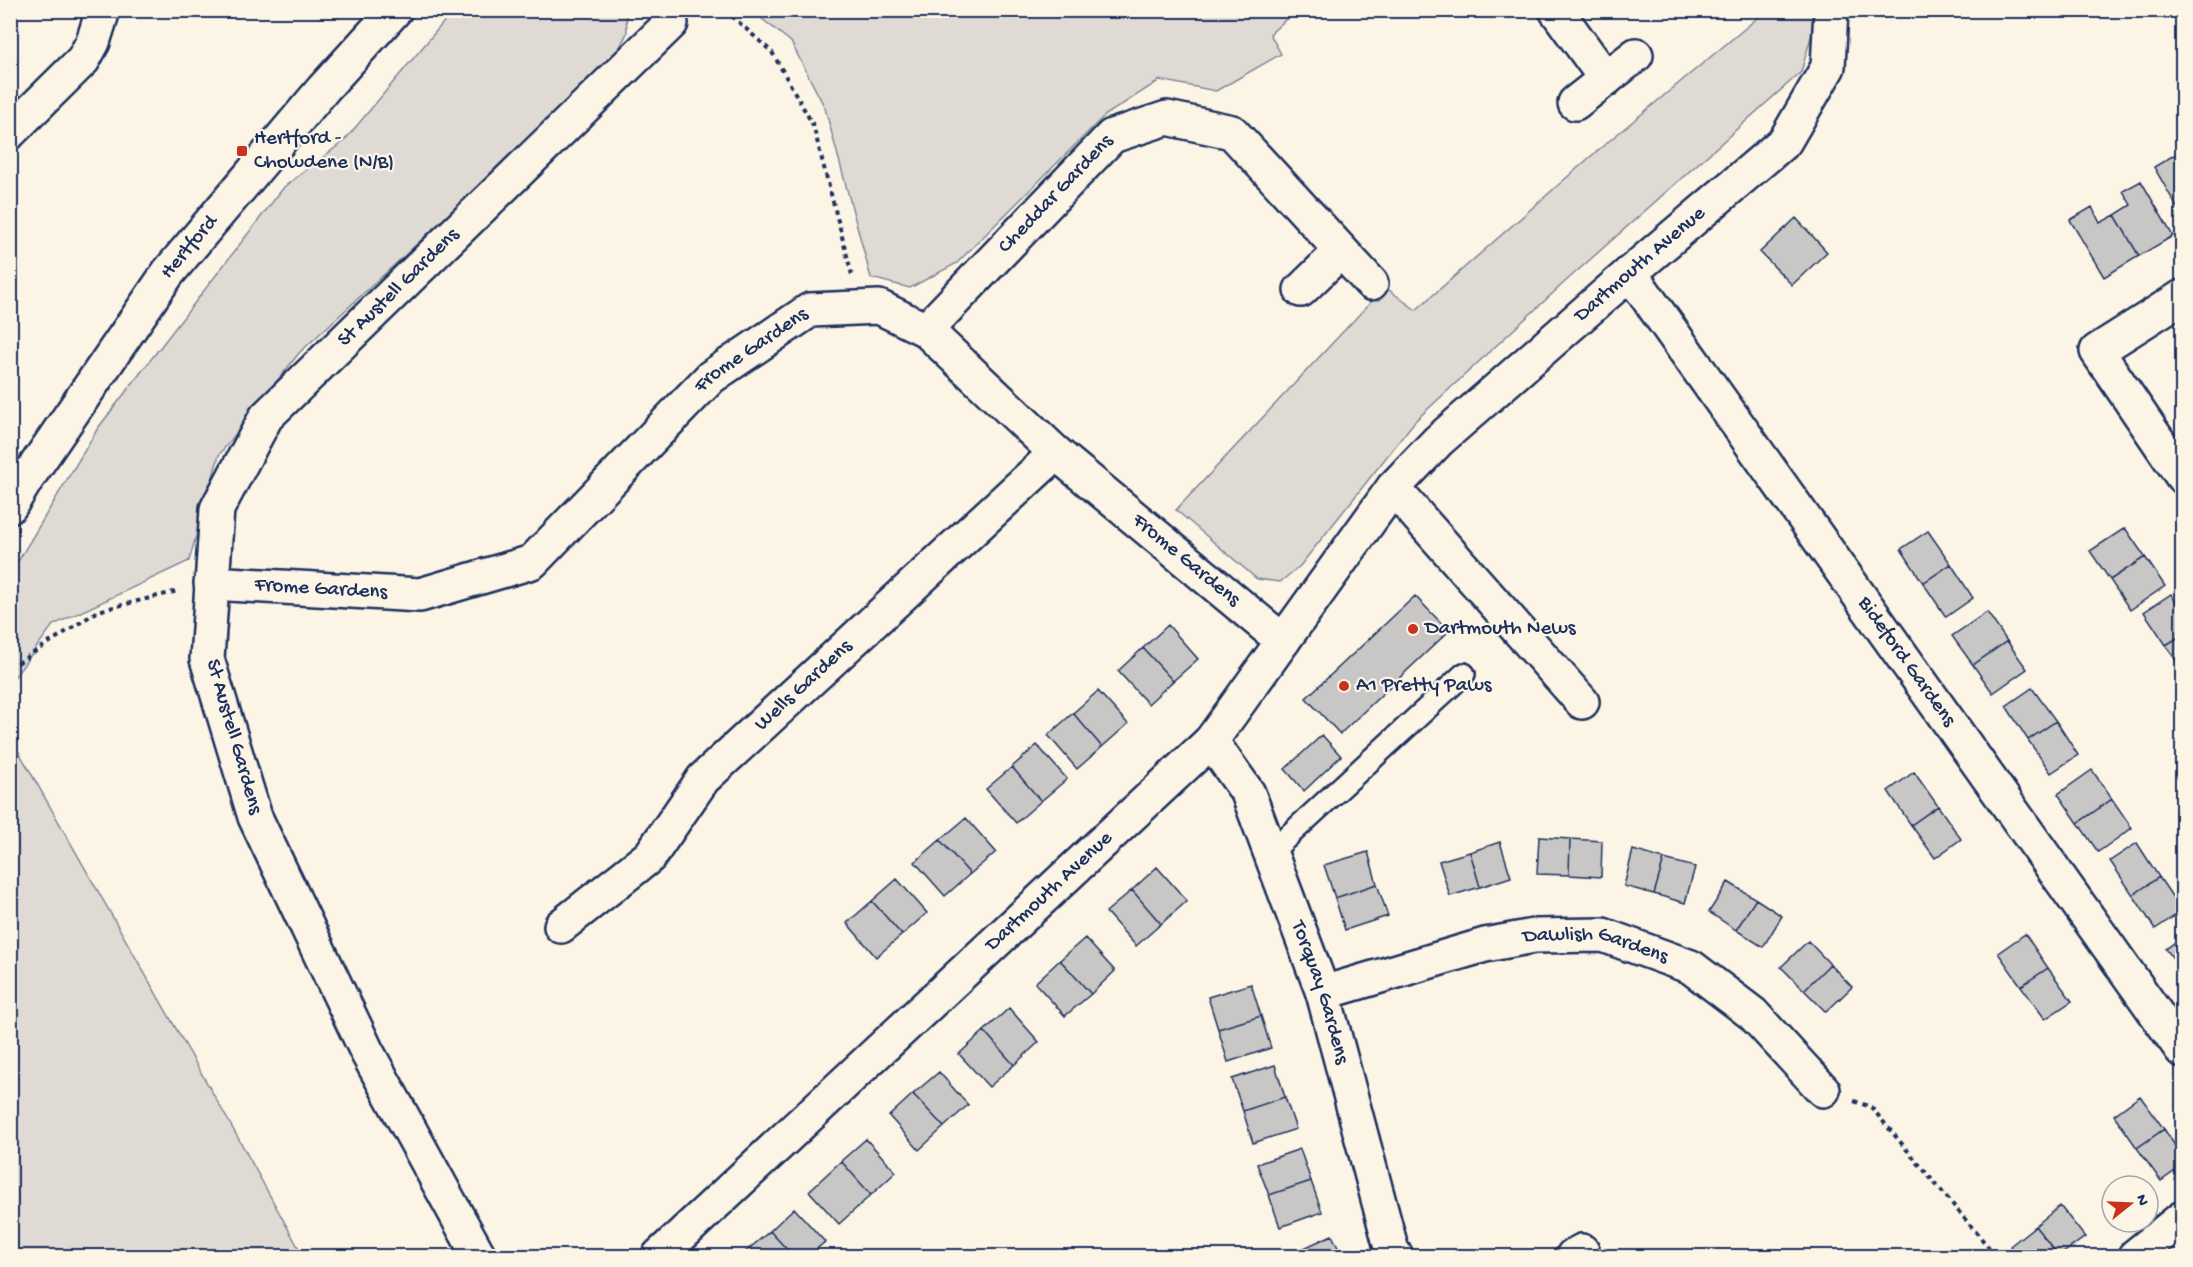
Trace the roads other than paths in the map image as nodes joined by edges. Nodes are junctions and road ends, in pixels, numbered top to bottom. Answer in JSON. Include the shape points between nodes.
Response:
{"nodes":[{"id":1,"x":103,"y":10,"type":"edge"},
{"id":2,"x":395,"y":10,"type":"edge"},
{"id":3,"x":1556,"y":10,"type":"edge"},
{"id":4,"x":1832,"y":10,"type":"edge"},
{"id":5,"x":670,"y":23,"type":"dead end"},
{"id":6,"x":1636,"y":55,"type":"dead end"},
{"id":7,"x":1606,"y":79,"type":"junction"},
{"id":8,"x":1575,"y":103,"type":"dead end"},
{"id":9,"x":10,"y":132,"type":"edge"},
{"id":10,"x":1341,"y":250,"type":"junction"},
{"id":11,"x":1630,"y":273,"type":"junction"},
{"id":12,"x":1371,"y":284,"type":"dead end"},
{"id":13,"x":1301,"y":290,"type":"dead end"},
{"id":14,"x":2182,"y":297,"type":"edge"},
{"id":15,"x":926,"y":330,"type":"junction"},
{"id":16,"x":1056,"y":453,"type":"junction"},
{"id":17,"x":2182,"y":476,"type":"edge"},
{"id":18,"x":1393,"y":488,"type":"junction"},
{"id":19,"x":10,"y":506,"type":"edge"},
{"id":20,"x":211,"y":582,"type":"junction"},
{"id":21,"x":1284,"y":641,"type":"junction"},
{"id":22,"x":1464,"y":674,"type":"dead end"},
{"id":23,"x":1582,"y":702,"type":"dead end"},
{"id":24,"x":1211,"y":741,"type":"junction"},
{"id":25,"x":1271,"y":852,"type":"junction"},
{"id":26,"x":561,"y":926,"type":"dead end"},
{"id":27,"x":1323,"y":993,"type":"junction"},
{"id":28,"x":2182,"y":1050,"type":"edge"},
{"id":29,"x":1823,"y":1090,"type":"road end"},
{"id":30,"x":2182,"y":1218,"type":"edge"},
{"id":31,"x":479,"y":1257,"type":"edge"},
{"id":32,"x":659,"y":1257,"type":"edge"},
{"id":33,"x":1396,"y":1257,"type":"edge"},
{"id":34,"x":2135,"y":1257,"type":"edge"}],
"edges":[{"from":1,"to":9,"type":"street","via":[[83,60]]},
{"from":2,"to":19,"type":"street","name":"Hertford","via":[[168,273]]},
{"from":3,"to":7,"type":"street"},
{"from":4,"to":11,"type":"street","name":"Dartmouth Avenue","via":[[1828,67],[1785,141]]},
{"from":5,"to":20,"type":"street","name":"St Austell Gardens","via":[[266,417],[217,509]]},
{"from":6,"to":7,"type":"street"},
{"from":7,"to":8,"type":"street"},
{"from":10,"to":12,"type":"street","name":"Cheddar Gardens"},
{"from":10,"to":13,"type":"street"},
{"from":10,"to":15,"type":"street","name":"Cheddar Gardens","via":[[1232,132],[1167,118],[1112,136]]},
{"from":11,"to":18,"type":"street","name":"Dartmouth Avenue","via":[[1438,441]]},
{"from":11,"to":28,"type":"street","name":"Bideford Gardens"},
{"from":14,"to":17,"type":"street","via":[[2097,351]]},
{"from":15,"to":16,"type":"street","name":"Frome Gardens"},
{"from":15,"to":20,"type":"street","name":"Frome Gardens","via":[[879,307],[810,310],[711,377],[532,562],[420,595]]},
{"from":16,"to":21,"type":"street","name":"Frome Gardens"},
{"from":16,"to":26,"type":"street","name":"Wells Gardens","via":[[703,779],[650,856]]},
{"from":18,"to":21,"type":"street","name":"Dartmouth Avenue"},
{"from":18,"to":23,"type":"street"},
{"from":20,"to":31,"type":"street","name":"St Austell Gardens","via":[[207,659],[255,817],[367,1052]]},
{"from":21,"to":24,"type":"street","name":"Dartmouth Avenue"},
{"from":22,"to":25,"type":"lane"},
{"from":24,"to":25,"type":"street","name":"Torquay Gardens","via":[[1248,793]]},
{"from":24,"to":32,"type":"street","name":"Dartmouth Avenue"},
{"from":25,"to":27,"type":"street","name":"Torquay Gardens"},
{"from":27,"to":29,"type":"street","name":"Dawlish Gardens","via":[[1485,945],[1534,936],[1603,935],[1690,967],[1753,1014]]},
{"from":27,"to":33,"type":"street","name":"Torquay Gardens"},
{"from":30,"to":34,"type":"street"}]}
